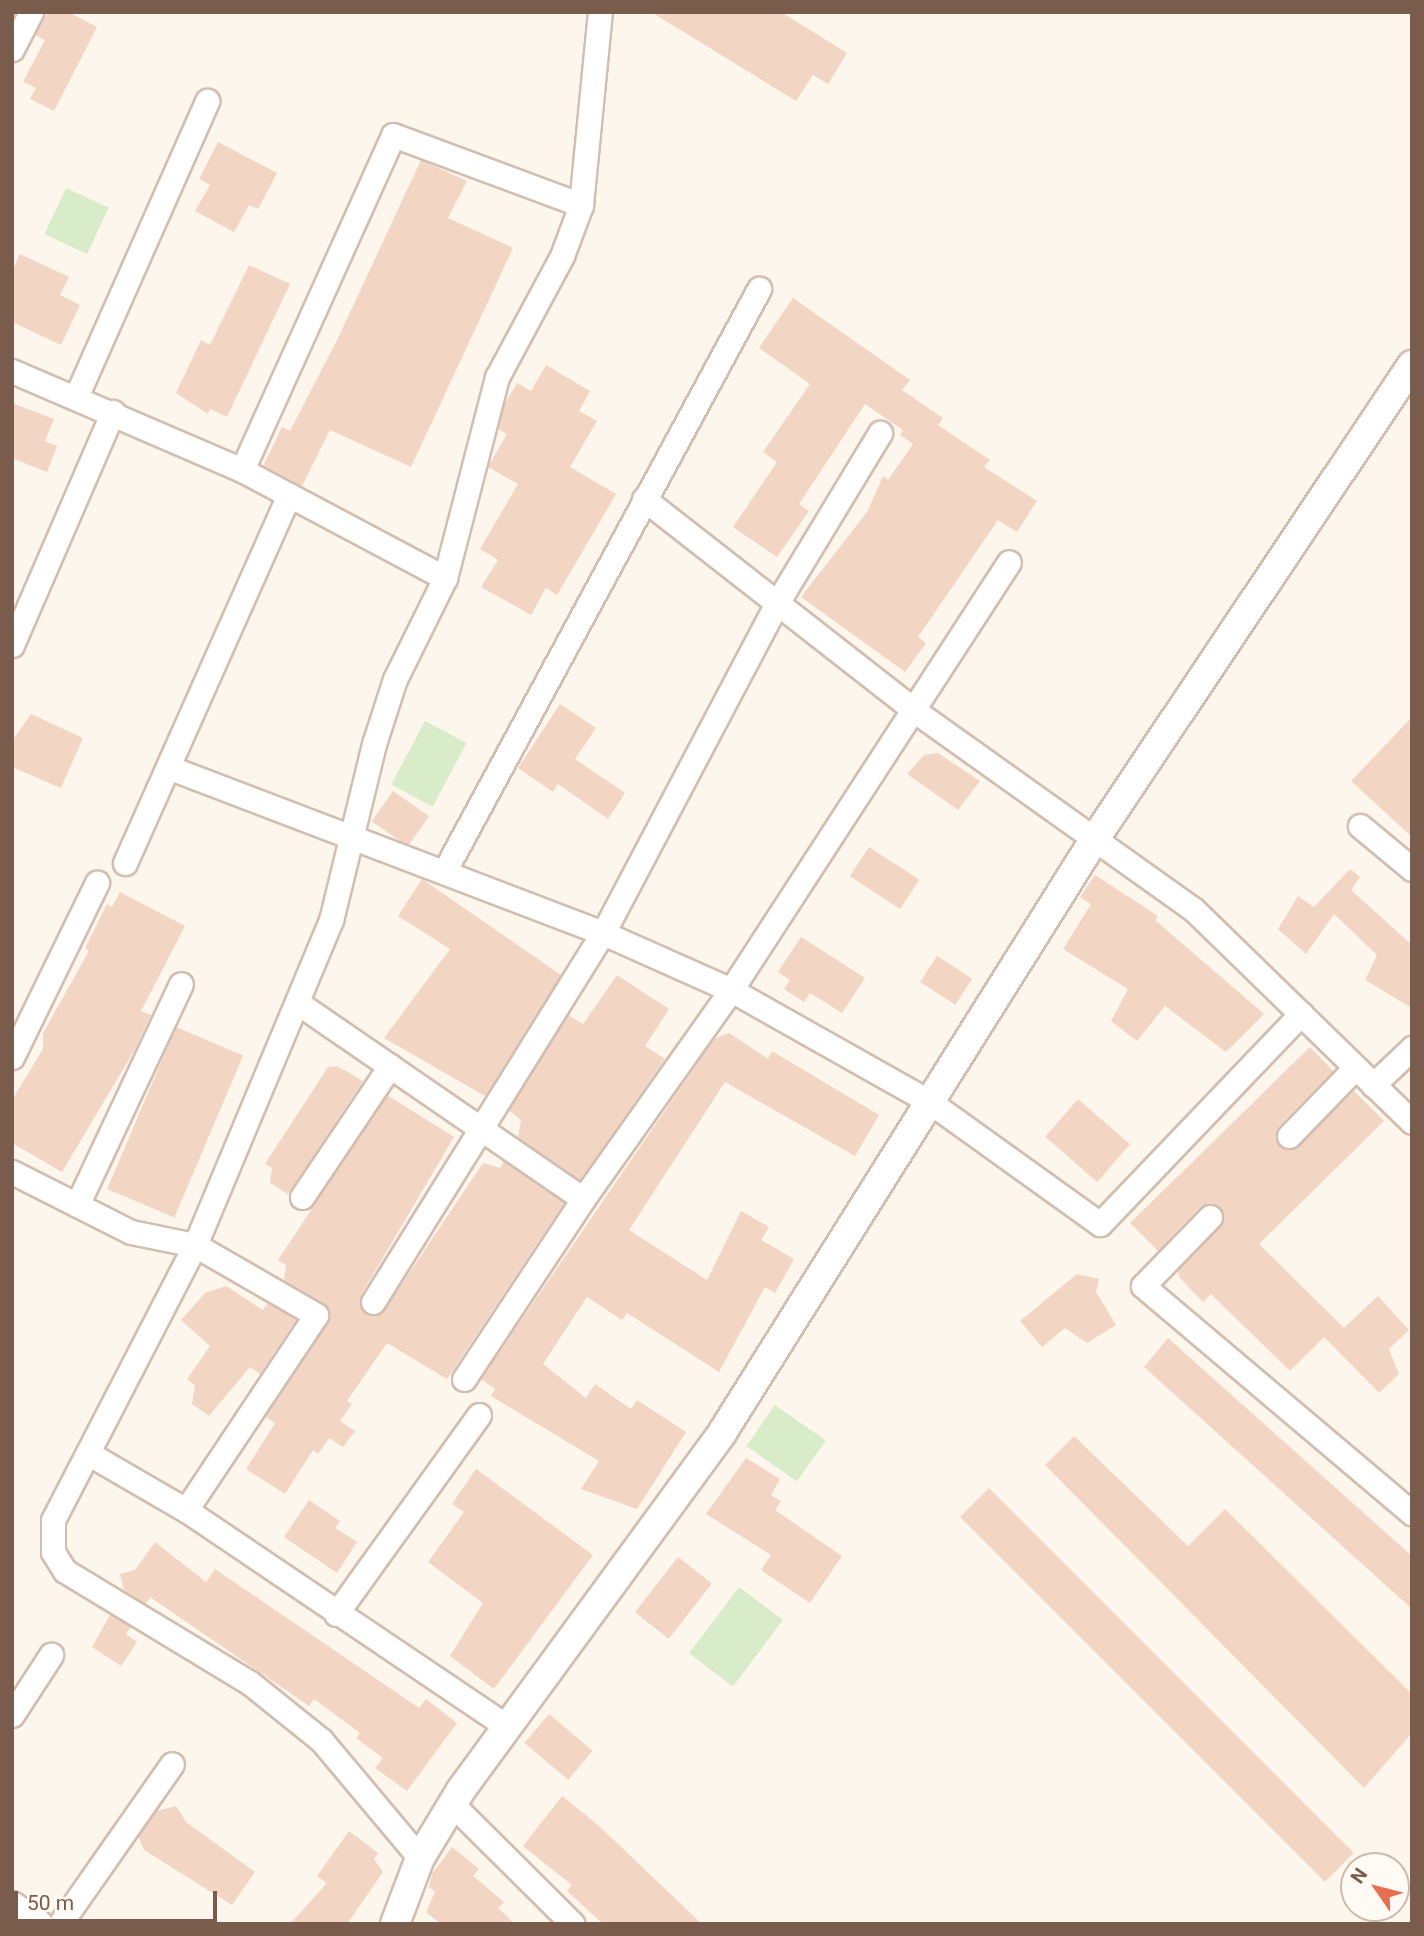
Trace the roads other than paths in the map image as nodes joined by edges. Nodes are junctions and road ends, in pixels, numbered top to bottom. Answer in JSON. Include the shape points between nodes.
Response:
{"nodes":[{"id":1,"x":31,"y":12,"type":"edge"},
{"id":2,"x":600,"y":12,"type":"edge"},
{"id":3,"x":12,"y":49,"type":"edge"},
{"id":4,"x":207,"y":101,"type":"dead end"},
{"id":5,"x":581,"y":205,"type":"junction"},
{"id":6,"x":759,"y":289,"type":"dead end"},
{"id":7,"x":1412,"y":365,"type":"edge"},
{"id":8,"x":12,"y":371,"type":"edge"},
{"id":9,"x":76,"y":397,"type":"junction"},
{"id":10,"x":113,"y":412,"type":"junction"},
{"id":11,"x":880,"y":433,"type":"dead end"},
{"id":12,"x":242,"y":470,"type":"junction"},
{"id":13,"x":289,"y":495,"type":"junction"},
{"id":14,"x":644,"y":499,"type":"junction"},
{"id":15,"x":1009,"y":562,"type":"dead end"},
{"id":16,"x":445,"y":578,"type":"junction"},
{"id":17,"x":777,"y":603,"type":"junction"},
{"id":18,"x":12,"y":645,"type":"edge"},
{"id":19,"x":915,"y":711,"type":"junction"},
{"id":20,"x":167,"y":767,"type":"junction"},
{"id":21,"x":1360,"y":826,"type":"dead end"},
{"id":22,"x":1096,"y":837,"type":"junction"},
{"id":23,"x":356,"y":839,"type":"junction"},
{"id":24,"x":125,"y":863,"type":"dead end"},
{"id":25,"x":1412,"y":869,"type":"edge"},
{"id":26,"x":444,"y":872,"type":"junction"},
{"id":27,"x":97,"y":883,"type":"dead end"},
{"id":28,"x":603,"y":933,"type":"junction"},
{"id":29,"x":181,"y":984,"type":"dead end"},
{"id":30,"x":732,"y":990,"type":"junction"},
{"id":31,"x":298,"y":1003,"type":"junction"},
{"id":32,"x":1301,"y":1014,"type":"junction"},
{"id":33,"x":1412,"y":1048,"type":"edge"},
{"id":34,"x":12,"y":1056,"type":"edge"},
{"id":35,"x":390,"y":1066,"type":"junction"},
{"id":36,"x":1355,"y":1068,"type":"junction"},
{"id":37,"x":1373,"y":1085,"type":"junction"},
{"id":38,"x":930,"y":1102,"type":"junction"},
{"id":39,"x":1412,"y":1122,"type":"edge"},
{"id":40,"x":483,"y":1130,"type":"junction"},
{"id":41,"x":1289,"y":1136,"type":"dead end"},
{"id":42,"x":12,"y":1172,"type":"edge"},
{"id":43,"x":302,"y":1197,"type":"dead end"},
{"id":44,"x":583,"y":1199,"type":"junction"},
{"id":45,"x":77,"y":1205,"type":"junction"},
{"id":46,"x":1210,"y":1217,"type":"dead end"},
{"id":47,"x":195,"y":1245,"type":"junction"},
{"id":48,"x":373,"y":1302,"type":"dead end"},
{"id":49,"x":464,"y":1379,"type":"dead end"},
{"id":50,"x":479,"y":1415,"type":"dead end"},
{"id":51,"x":91,"y":1455,"type":"junction"},
{"id":52,"x":186,"y":1510,"type":"junction"},
{"id":53,"x":1412,"y":1513,"type":"edge"},
{"id":54,"x":336,"y":1614,"type":"junction"},
{"id":55,"x":51,"y":1655,"type":"dead end"},
{"id":56,"x":12,"y":1715,"type":"edge"},
{"id":57,"x":506,"y":1726,"type":"junction"},
{"id":58,"x":172,"y":1764,"type":"dead end"},
{"id":59,"x":452,"y":1804,"type":"junction"},
{"id":60,"x":420,"y":1858,"type":"junction"},
{"id":61,"x":12,"y":1906,"type":"edge"},
{"id":62,"x":38,"y":1924,"type":"edge"},
{"id":63,"x":60,"y":1924,"type":"edge"},
{"id":64,"x":395,"y":1924,"type":"edge"},
{"id":65,"x":573,"y":1924,"type":"edge"}],
"edges":[{"from":1,"to":3,"type":"street"},
{"from":2,"to":5,"type":"street"},
{"from":4,"to":9,"type":"street"},
{"from":5,"to":12,"type":"street","via":[[393,135]]},
{"from":5,"to":16,"type":"street","via":[[562,256],[497,377]]},
{"from":6,"to":14,"type":"street"},
{"from":7,"to":22,"type":"street"},
{"from":8,"to":9,"type":"street"},
{"from":9,"to":10,"type":"street"},
{"from":10,"to":12,"type":"street"},
{"from":10,"to":18,"type":"street"},
{"from":11,"to":17,"type":"street"},
{"from":12,"to":13,"type":"street"},
{"from":13,"to":16,"type":"street"},
{"from":13,"to":20,"type":"street"},
{"from":14,"to":17,"type":"street"},
{"from":14,"to":26,"type":"street"},
{"from":15,"to":19,"type":"street"},
{"from":16,"to":23,"type":"street","via":[[395,679]]},
{"from":17,"to":19,"type":"street"},
{"from":17,"to":28,"type":"street"},
{"from":19,"to":22,"type":"street"},
{"from":19,"to":30,"type":"street"},
{"from":20,"to":23,"type":"street"},
{"from":20,"to":24,"type":"street"},
{"from":21,"to":25,"type":"street"},
{"from":22,"to":32,"type":"street","via":[[1193,909]]},
{"from":22,"to":38,"type":"street"},
{"from":23,"to":26,"type":"street"},
{"from":23,"to":31,"type":"street"},
{"from":26,"to":28,"type":"street"},
{"from":27,"to":34,"type":"street"},
{"from":28,"to":30,"type":"street"},
{"from":28,"to":40,"type":"street"},
{"from":29,"to":45,"type":"street"},
{"from":30,"to":38,"type":"street"},
{"from":30,"to":44,"type":"street"},
{"from":31,"to":35,"type":"street"},
{"from":31,"to":47,"type":"street"},
{"from":32,"to":36,"type":"street"},
{"from":32,"to":38,"type":"street","via":[[1100,1224]]},
{"from":33,"to":37,"type":"street"},
{"from":35,"to":40,"type":"street"},
{"from":35,"to":43,"type":"street"},
{"from":36,"to":37,"type":"street"},
{"from":36,"to":41,"type":"street"},
{"from":37,"to":39,"type":"street"},
{"from":38,"to":57,"type":"street","via":[[722,1433]]},
{"from":40,"to":44,"type":"street"},
{"from":40,"to":48,"type":"street"},
{"from":42,"to":45,"type":"street"},
{"from":44,"to":49,"type":"street"},
{"from":45,"to":47,"type":"street","via":[[131,1232]]},
{"from":46,"to":53,"type":"street","via":[[1143,1286]]},
{"from":47,"to":51,"type":"street"},
{"from":47,"to":52,"type":"street","via":[[316,1315]]},
{"from":50,"to":54,"type":"street"},
{"from":51,"to":52,"type":"street"},
{"from":51,"to":60,"type":"street","via":[[53,1520],[53,1552],[65,1571],[250,1683],[321,1740]]},
{"from":52,"to":54,"type":"street"},
{"from":54,"to":57,"type":"street"},
{"from":55,"to":56,"type":"street"},
{"from":57,"to":59,"type":"street"},
{"from":58,"to":63,"type":"street"},
{"from":59,"to":60,"type":"street"},
{"from":59,"to":65,"type":"street"},
{"from":60,"to":64,"type":"street"},
{"from":61,"to":62,"type":"street"}]}
